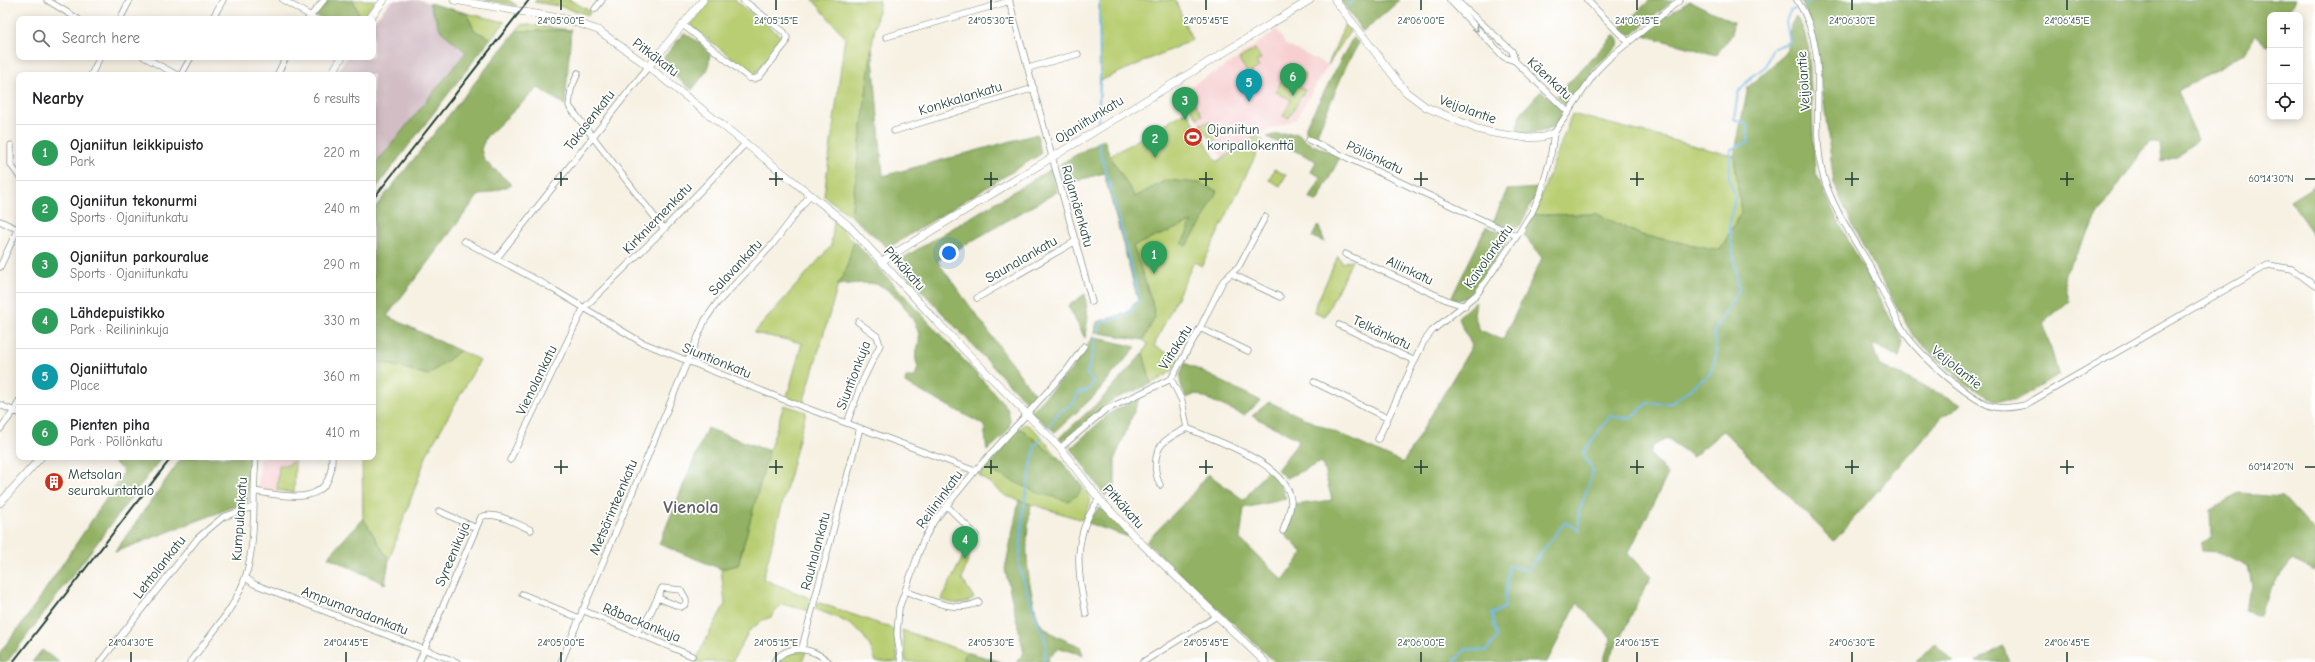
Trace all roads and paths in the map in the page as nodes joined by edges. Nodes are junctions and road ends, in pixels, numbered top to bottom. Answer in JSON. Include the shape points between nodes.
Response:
{"nodes":[{"id":1,"x":47,"y":0,"type":"edge"},
{"id":2,"x":130,"y":0,"type":"edge"},
{"id":3,"x":223,"y":0,"type":"edge"},
{"id":4,"x":283,"y":0,"type":"edge"},
{"id":5,"x":324,"y":0,"type":"edge"},
{"id":6,"x":384,"y":0,"type":"edge"},
{"id":7,"x":454,"y":0,"type":"edge"},
{"id":8,"x":602,"y":0,"type":"edge"},
{"id":9,"x":743,"y":0,"type":"edge"},
{"id":10,"x":1310,"y":0,"type":"edge"},
{"id":11,"x":1335,"y":0,"type":"edge"},
{"id":12,"x":1450,"y":0,"type":"edge"},
{"id":13,"x":1456,"y":0,"type":"edge"},
{"id":14,"x":1587,"y":0,"type":"edge"},
{"id":15,"x":1680,"y":0,"type":"edge"},
{"id":16,"x":1797,"y":0,"type":"edge"},
{"id":17,"x":700,"y":1,"type":"edge"},
{"id":18,"x":1009,"y":1,"type":"edge"},
{"id":19,"x":595,"y":9,"type":"dead end"},
{"id":20,"x":73,"y":16,"type":"edge"},
{"id":21,"x":122,"y":16,"type":"edge"},
{"id":22,"x":214,"y":16,"type":"edge"},
{"id":23,"x":307,"y":16,"type":"edge"},
{"id":24,"x":310,"y":16,"type":"edge"},
{"id":25,"x":371,"y":16,"type":"edge"},
{"id":26,"x":683,"y":25,"type":"junction"},
{"id":27,"x":886,"y":37,"type":"dead end"},
{"id":28,"x":1628,"y":42,"type":"junction"},
{"id":29,"x":1078,"y":54,"type":"dead end"},
{"id":30,"x":98,"y":60,"type":"edge"},
{"id":31,"x":150,"y":60,"type":"edge"},
{"id":32,"x":189,"y":60,"type":"edge"},
{"id":33,"x":284,"y":60,"type":"edge"},
{"id":34,"x":340,"y":60,"type":"edge"},
{"id":35,"x":1515,"y":61,"type":"junction"},
{"id":36,"x":648,"y":67,"type":"junction"},
{"id":37,"x":1028,"y":68,"type":"junction"},
{"id":38,"x":92,"y":72,"type":"edge"},
{"id":39,"x":172,"y":72,"type":"edge"},
{"id":40,"x":183,"y":72,"type":"edge"},
{"id":41,"x":278,"y":72,"type":"edge"},
{"id":42,"x":333,"y":72,"type":"edge"},
{"id":43,"x":578,"y":74,"type":"dead end"},
{"id":44,"x":1034,"y":88,"type":"junction"},
{"id":45,"x":1568,"y":112,"type":"junction"},
{"id":46,"x":894,"y":131,"type":"dead end"},
{"id":47,"x":1554,"y":133,"type":"junction"},
{"id":48,"x":592,"y":136,"type":"junction"},
{"id":49,"x":1309,"y":140,"type":"dead end"},
{"id":50,"x":746,"y":143,"type":"junction"},
{"id":51,"x":11,"y":145,"type":"dead end"},
{"id":52,"x":1052,"y":157,"type":"junction"},
{"id":53,"x":16,"y":172,"type":"edge"},
{"id":54,"x":810,"y":195,"type":"junction"},
{"id":55,"x":1265,"y":216,"type":"dead end"},
{"id":56,"x":0,"y":221,"type":"edge"},
{"id":57,"x":16,"y":228,"type":"edge"},
{"id":58,"x":664,"y":229,"type":"junction"},
{"id":59,"x":16,"y":233,"type":"edge"},
{"id":60,"x":1517,"y":236,"type":"junction"},
{"id":61,"x":464,"y":241,"type":"dead end"},
{"id":62,"x":1076,"y":241,"type":"junction"},
{"id":63,"x":1345,"y":254,"type":"dead end"},
{"id":64,"x":497,"y":258,"type":"junction"},
{"id":65,"x":882,"y":261,"type":"junction"},
{"id":66,"x":0,"y":267,"type":"edge"},
{"id":67,"x":1232,"y":274,"type":"junction"},
{"id":68,"x":2315,"y":286,"type":"edge"},
{"id":69,"x":1280,"y":297,"type":"dead end"},
{"id":70,"x":977,"y":298,"type":"dead end"},
{"id":71,"x":1092,"y":302,"type":"dead end"},
{"id":72,"x":1465,"y":306,"type":"junction"},
{"id":73,"x":583,"y":309,"type":"junction"},
{"id":74,"x":858,"y":322,"type":"dead end"},
{"id":75,"x":1339,"y":325,"type":"dead end"},
{"id":76,"x":1200,"y":328,"type":"junction"},
{"id":77,"x":1084,"y":346,"type":"dead end"},
{"id":78,"x":1248,"y":351,"type":"dead end"},
{"id":79,"x":1415,"y":361,"type":"junction"},
{"id":80,"x":686,"y":362,"type":"junction"},
{"id":81,"x":1171,"y":379,"type":"junction"},
{"id":82,"x":1314,"y":382,"type":"dead end"},
{"id":83,"x":0,"y":405,"type":"edge"},
{"id":84,"x":16,"y":412,"type":"edge"},
{"id":85,"x":16,"y":413,"type":"edge"},
{"id":86,"x":1026,"y":413,"type":"junction"},
{"id":87,"x":1387,"y":418,"type":"junction"},
{"id":88,"x":847,"y":423,"type":"junction"},
{"id":89,"x":860,"y":428,"type":"junction"},
{"id":90,"x":1187,"y":428,"type":"junction"},
{"id":91,"x":0,"y":429,"type":"edge"},
{"id":92,"x":1378,"y":439,"type":"dead end"},
{"id":93,"x":1060,"y":448,"type":"junction"},
{"id":94,"x":38,"y":460,"type":"edge"},
{"id":95,"x":256,"y":460,"type":"edge"},
{"id":96,"x":332,"y":460,"type":"edge"},
{"id":97,"x":510,"y":460,"type":"dead end"},
{"id":98,"x":974,"y":471,"type":"junction"},
{"id":99,"x":1160,"y":485,"type":"dead end"},
{"id":100,"x":254,"y":491,"type":"junction"},
{"id":101,"x":1099,"y":499,"type":"junction"},
{"id":102,"x":0,"y":503,"type":"edge"},
{"id":103,"x":947,"y":506,"type":"junction"},
{"id":104,"x":253,"y":507,"type":"junction"},
{"id":105,"x":439,"y":511,"type":"dead end"},
{"id":106,"x":476,"y":528,"type":"junction"},
{"id":107,"x":532,"y":530,"type":"dead end"},
{"id":108,"x":1283,"y":531,"type":"dead end"},
{"id":109,"x":976,"y":535,"type":"dead end"},
{"id":110,"x":246,"y":577,"type":"junction"},
{"id":111,"x":905,"y":591,"type":"junction"},
{"id":112,"x":522,"y":594,"type":"dead end"},
{"id":113,"x":658,"y":598,"type":"junction"},
{"id":114,"x":979,"y":602,"type":"dead end"},
{"id":115,"x":582,"y":610,"type":"junction"},
{"id":116,"x":1086,"y":614,"type":"dead end"},
{"id":117,"x":1217,"y":616,"type":"junction"},
{"id":118,"x":579,"y":618,"type":"junction"},
{"id":119,"x":636,"y":632,"type":"junction"},
{"id":120,"x":802,"y":648,"type":"junction"},
{"id":121,"x":424,"y":650,"type":"junction"},
{"id":122,"x":692,"y":656,"type":"dead end"},
{"id":123,"x":100,"y":662,"type":"edge"},
{"id":124,"x":190,"y":662,"type":"edge"},
{"id":125,"x":419,"y":662,"type":"edge"},
{"id":126,"x":457,"y":662,"type":"edge"},
{"id":127,"x":561,"y":662,"type":"edge"},
{"id":128,"x":774,"y":662,"type":"edge"},
{"id":129,"x":829,"y":662,"type":"edge"},
{"id":130,"x":901,"y":662,"type":"edge"},
{"id":131,"x":1143,"y":662,"type":"edge"},
{"id":132,"x":1265,"y":662,"type":"edge"}],
"edges":[{"from":1,"to":20,"type":"street"},
{"from":2,"to":21,"type":"street"},
{"from":3,"to":22,"type":"street"},
{"from":4,"to":23,"type":"street"},
{"from":5,"to":24,"type":"street"},
{"from":6,"to":25,"type":"street"},
{"from":7,"to":36,"type":"street","name":"Pitkäkatu","via":[[565,19],[598,30]]},
{"from":8,"to":19,"type":"street"},
{"from":9,"to":26,"type":"street","via":[[784,32],[787,38],[786,44],[759,77],[750,78]]},
{"from":10,"to":52,"type":"street","name":"Ojaniitunkatu"},
{"from":11,"to":47,"type":"street","name":"Veijolantie","via":[[1406,92],[1426,107],[1477,129],[1493,133],[1527,138]]},
{"from":12,"to":35,"type":"street","name":"Käenkatu","one_way":true,"via":[[1504,57]]},
{"from":13,"to":35,"type":"street","name":"Käenkatu","via":[[1512,51]]},
{"from":14,"to":28,"type":"street"},
{"from":15,"to":28,"type":"street"},
{"from":16,"to":68,"type":"street","name":"Veijolantie","via":[[1806,18],[1818,56],[1819,152],[1823,175],[1834,204],[1879,282],[1904,333],[1918,351],[1979,402],[2002,408],[2025,404],[2268,265],[2292,269]]},
{"from":17,"to":26,"type":"street","name":"Takasenkatu"},
{"from":18,"to":27,"type":"street"},
{"from":18,"to":37,"type":"street","name":"Rajamäenkatu"},
{"from":26,"to":36,"type":"street","name":"Takasenkatu"},
{"from":28,"to":45,"type":"street","via":[[1597,70]]},
{"from":29,"to":37,"type":"street"},
{"from":30,"to":38,"type":"street"},
{"from":31,"to":39,"type":"street"},
{"from":32,"to":40,"type":"street"},
{"from":33,"to":41,"type":"street"},
{"from":34,"to":42,"type":"street"},
{"from":35,"to":45,"type":"street","name":"Käenkatu"},
{"from":36,"to":48,"type":"street","name":"Takasenkatu"},
{"from":36,"to":50,"type":"street","name":"Pitkäkatu"},
{"from":37,"to":44,"type":"street","name":"Rajamäenkatu"},
{"from":43,"to":48,"type":"street","via":[[571,90],[569,106]]},
{"from":44,"to":46,"type":"street","name":"Konkkalankatu"},
{"from":44,"to":52,"type":"street","name":"Rajamäenkatu"},
{"from":45,"to":47,"type":"street"},
{"from":47,"to":60,"type":"street","name":"Kaivolankatu","via":[[1541,192]]},
{"from":48,"to":58,"type":"street"},
{"from":48,"to":64,"type":"street","name":"Takasenkatu"},
{"from":49,"to":60,"type":"street","name":"Pöllönkatu"},
{"from":50,"to":54,"type":"street","name":"Pitkäkatu"},
{"from":50,"to":58,"type":"street","name":"Kirkniemenkatu"},
{"from":51,"to":53,"type":"street","via":[[11,165]]},
{"from":52,"to":62,"type":"street","name":"Rajamäenkatu"},
{"from":52,"to":65,"type":"street","name":"Ojaniitunkatu"},
{"from":54,"to":65,"type":"street","name":"Pitkäkatu","via":[[848,225]]},
{"from":54,"to":80,"type":"street","name":"Salavankatu","via":[[772,245],[711,311],[700,328]]},
{"from":55,"to":67,"type":"street","name":"Viitakatu","via":[[1239,266]]},
{"from":56,"to":57,"type":"street"},
{"from":58,"to":73,"type":"street","name":"Kirkniemenkatu"},
{"from":59,"to":66,"type":"street"},
{"from":60,"to":72,"type":"street","name":"Kaivolankatu","via":[[1477,294]]},
{"from":61,"to":64,"type":"street","name":"Siuntionkatu"},
{"from":62,"to":70,"type":"street","name":"Saunalankatu"},
{"from":62,"to":71,"type":"street","name":"Rajamäenkatu"},
{"from":63,"to":72,"type":"street","name":"Allinkatu"},
{"from":64,"to":73,"type":"street","name":"Siuntionkatu"},
{"from":65,"to":86,"type":"street","name":"Pitkäkatu","via":[[936,321]]},
{"from":67,"to":69,"type":"street"},
{"from":67,"to":76,"type":"street","name":"Viitakatu","via":[[1223,281]]},
{"from":72,"to":79,"type":"street","name":"Kaivolankatu","via":[[1432,330]]},
{"from":73,"to":80,"type":"street","name":"Siuntionkatu","via":[[641,342]]},
{"from":73,"to":97,"type":"street","name":"Vienolankatu"},
{"from":74,"to":88,"type":"street","name":"Siuntionkuja","via":[[877,336],[880,345]]},
{"from":75,"to":79,"type":"street","name":"Telkänkatu"},
{"from":76,"to":78,"type":"street"},
{"from":76,"to":81,"type":"street","name":"Viitakatu"},
{"from":77,"to":86,"type":"street","name":"Reilininkatu","via":[[1067,370]]},
{"from":79,"to":87,"type":"street","name":"Kaivolankatu"},
{"from":80,"to":88,"type":"street","name":"Siuntionkatu"},
{"from":80,"to":115,"type":"street","name":"Metsärinteenkatu"},
{"from":81,"to":90,"type":"street","via":[[1182,401]]},
{"from":81,"to":93,"type":"street","name":"Viitakatu","via":[[1105,410]]},
{"from":82,"to":87,"type":"street"},
{"from":83,"to":84,"type":"street"},
{"from":85,"to":91,"type":"street"},
{"from":86,"to":93,"type":"street","name":"Pitkäkatu"},
{"from":86,"to":98,"type":"street","name":"Reilininkatu"},
{"from":87,"to":92,"type":"street","name":"Kaivolankatu"},
{"from":88,"to":89,"type":"street","name":"Siuntionkatu"},
{"from":89,"to":98,"type":"street","name":"Siuntionkatu"},
{"from":89,"to":120,"type":"street","name":"Rauhalankatu"},
{"from":90,"to":99,"type":"street","via":[[1162,444],[1155,464]]},
{"from":90,"to":108,"type":"street","via":[[1261,461],[1280,477],[1291,501]]},
{"from":93,"to":101,"type":"street","name":"Pitkäkatu"},
{"from":94,"to":102,"type":"street"},
{"from":95,"to":100,"type":"street","name":"Kumpulankatu"},
{"from":96,"to":100,"type":"street","via":[[327,482],[305,497],[292,498]]},
{"from":98,"to":103,"type":"street","name":"Reilininkatu"},
{"from":100,"to":104,"type":"street","name":"Kumpulankatu"},
{"from":101,"to":116,"type":"street","via":[[1084,525],[1079,543],[1080,586]]},
{"from":101,"to":117,"type":"street","name":"Pitkäkatu"},
{"from":103,"to":109,"type":"street"},
{"from":103,"to":111,"type":"street","name":"Reilininkatu","via":[[934,521],[923,541]]},
{"from":104,"to":110,"type":"street","name":"Kumpulankatu","via":[[251,548]]},
{"from":104,"to":123,"type":"street","name":"Lehtolankatu","via":[[224,517],[198,538]]},
{"from":105,"to":106,"type":"street"},
{"from":106,"to":107,"type":"street","name":"Syreenikuja","via":[[481,517],[486,514]]},
{"from":106,"to":121,"type":"street","name":"Syreenikuja"},
{"from":110,"to":121,"type":"street","name":"Ampumaradankatu","via":[[254,584]]},
{"from":110,"to":124,"type":"street","name":"Kumpulankatu","via":[[231,608]]},
{"from":111,"to":114,"type":"street","via":[[956,607],[971,606]]},
{"from":111,"to":130,"type":"street","name":"Reilininkatu","via":[[897,622]]},
{"from":112,"to":118,"type":"street"},
{"from":113,"to":113,"type":"street","via":[[664,588],[681,590],[686,604],[681,607]]},
{"from":113,"to":119,"type":"street","via":[[649,616]]},
{"from":115,"to":118,"type":"street","name":"Metsärinteenkatu"},
{"from":115,"to":119,"type":"street","name":"Råbackankuja"},
{"from":117,"to":131,"type":"street"},
{"from":117,"to":132,"type":"street","name":"Pitkäkatu"},
{"from":118,"to":127,"type":"street","name":"Metsärinteenkatu"},
{"from":119,"to":122,"type":"street","name":"Råbackankuja"},
{"from":120,"to":128,"type":"street","via":[[790,650]]},
{"from":120,"to":129,"type":"street"},
{"from":121,"to":125,"type":"street","name":"Syreenikuja"},
{"from":121,"to":126,"type":"street","name":"Ampumaradankatu"}]}
